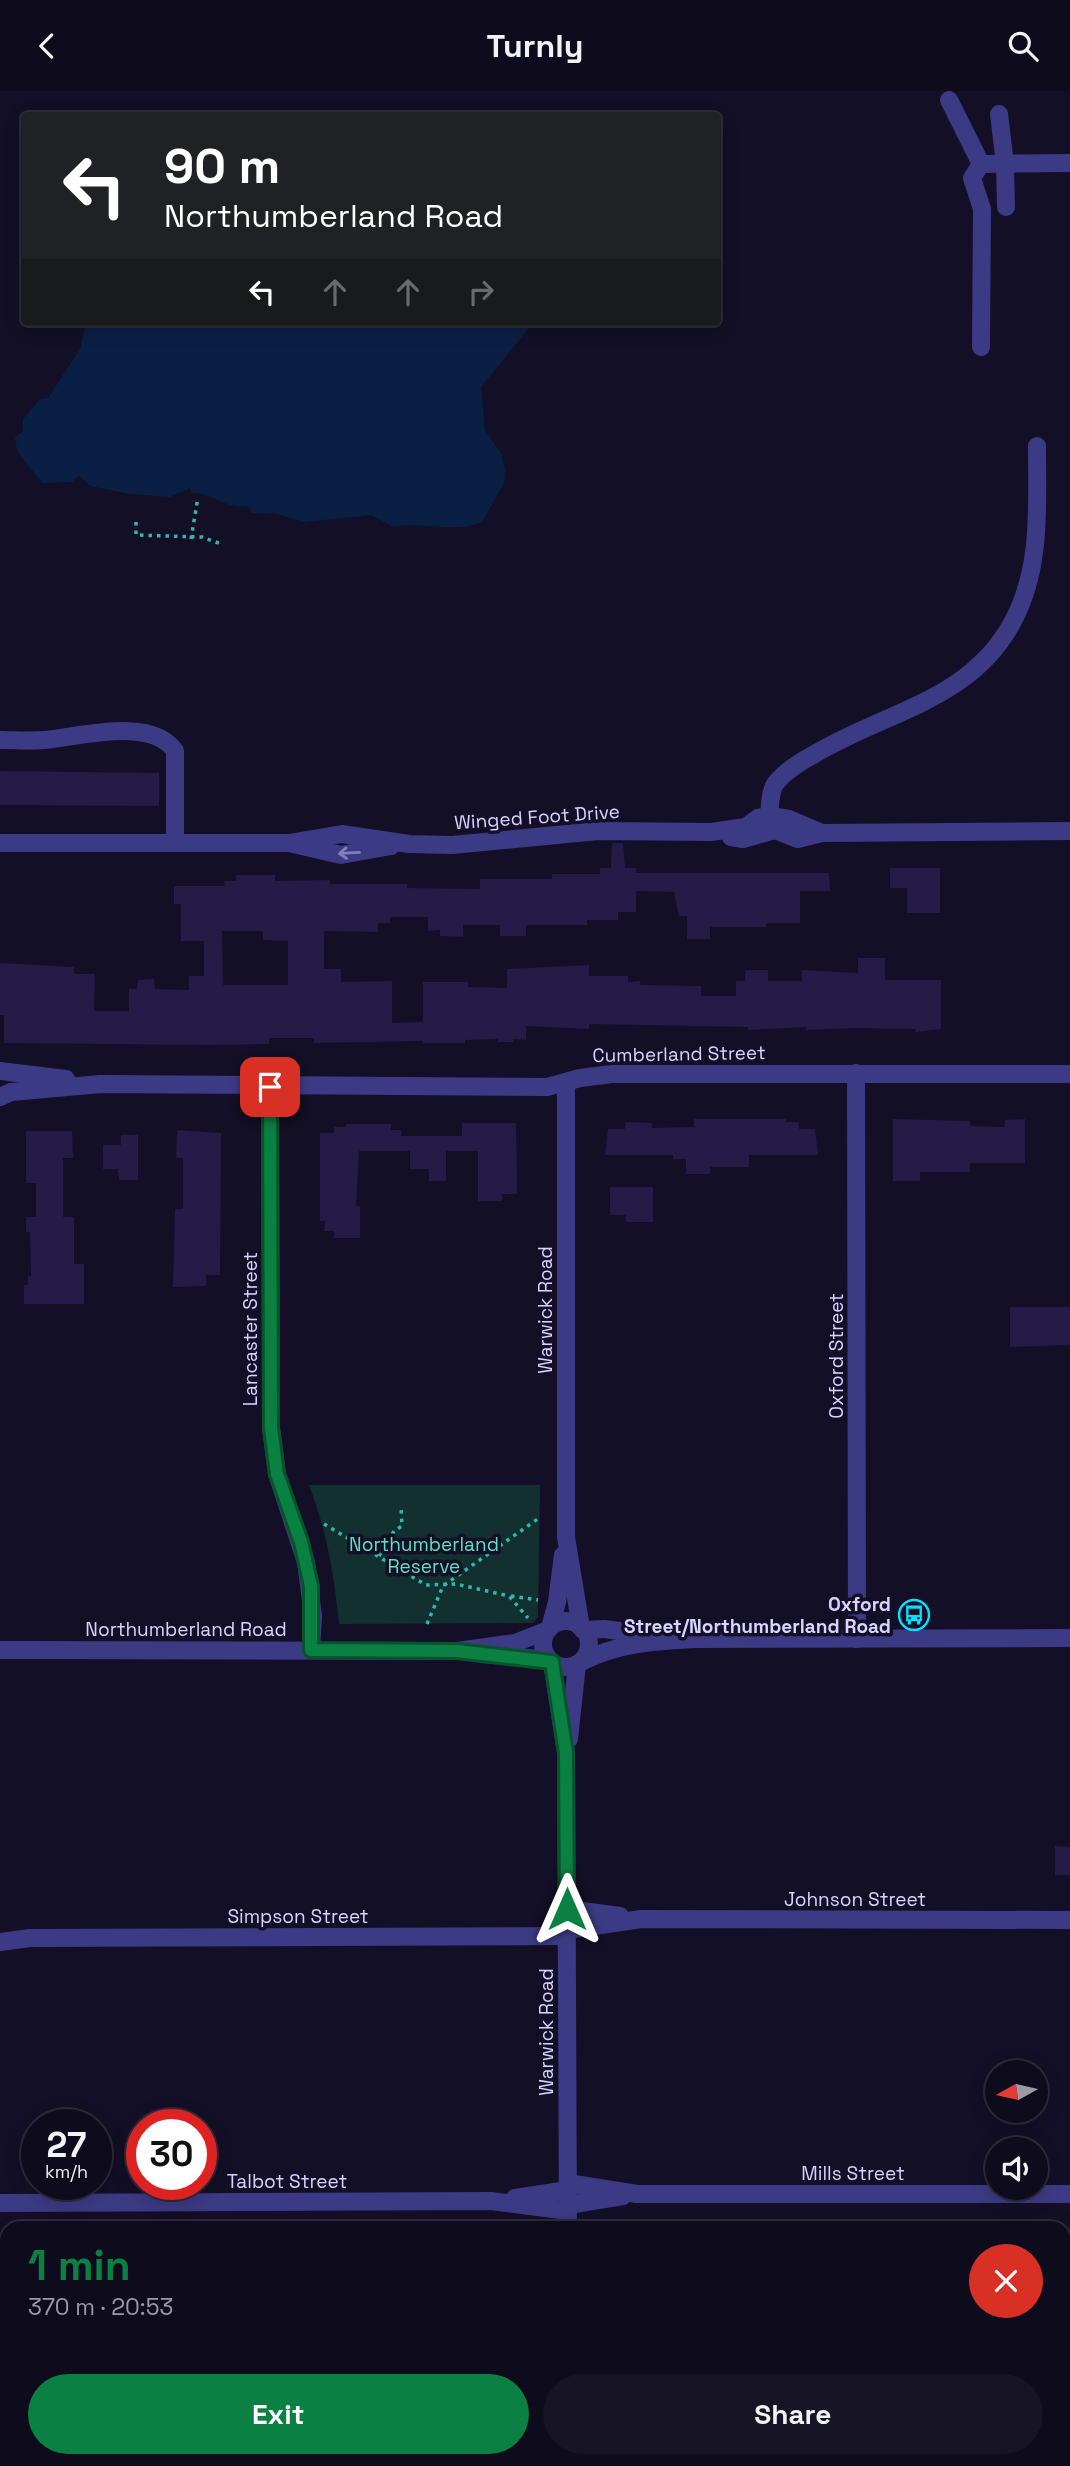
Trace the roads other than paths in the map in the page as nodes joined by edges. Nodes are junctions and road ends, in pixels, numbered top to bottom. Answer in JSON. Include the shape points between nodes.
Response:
{"nodes":[{"id":1,"x":948,"y":100,"type":"dead end"},
{"id":2,"x":999,"y":114,"type":"dead end"},
{"id":3,"x":1070,"y":163,"type":"edge"},
{"id":4,"x":981,"y":164,"type":"junction"},
{"id":5,"x":1005,"y":164,"type":"junction"},
{"id":6,"x":1006,"y":207,"type":"dead end"},
{"id":7,"x":981,"y":347,"type":"dead end"},
{"id":8,"x":1037,"y":446,"type":"dead end"},
{"id":9,"x":0,"y":740,"type":"edge"},
{"id":10,"x":770,"y":823,"type":"junction"},
{"id":11,"x":1069,"y":831,"type":"edge"},
{"id":12,"x":175,"y":842,"type":"junction"},
{"id":13,"x":0,"y":843,"type":"edge"},
{"id":14,"x":0,"y":1071,"type":"edge"},
{"id":15,"x":856,"y":1073,"type":"junction"},
{"id":16,"x":1070,"y":1076,"type":"edge"},
{"id":17,"x":566,"y":1083,"type":"junction"},
{"id":18,"x":101,"y":1084,"type":"junction"},
{"id":19,"x":270,"y":1087,"type":"junction"},
{"id":20,"x":0,"y":1097,"type":"edge"},
{"id":21,"x":566,"y":1537,"type":"junction"},
{"id":22,"x":543,"y":1627,"type":"junction"},
{"id":23,"x":582,"y":1629,"type":"junction"},
{"id":24,"x":1070,"y":1638,"type":"edge"},
{"id":25,"x":696,"y":1639,"type":"junction"},
{"id":26,"x":857,"y":1639,"type":"junction"},
{"id":27,"x":0,"y":1650,"type":"edge"},
{"id":28,"x":311,"y":1650,"type":"junction"},
{"id":29,"x":457,"y":1651,"type":"junction"},
{"id":30,"x":551,"y":1661,"type":"junction"},
{"id":31,"x":579,"y":1663,"type":"junction"},
{"id":32,"x":566,"y":1753,"type":"junction"},
{"id":33,"x":567,"y":1909,"type":"junction"},
{"id":34,"x":641,"y":1919,"type":"junction"},
{"id":35,"x":1070,"y":1920,"type":"edge"},
{"id":36,"x":567,"y":1933,"type":"junction"},
{"id":37,"x":0,"y":1934,"type":"edge"},
{"id":38,"x":30,"y":1938,"type":"junction"},
{"id":39,"x":0,"y":1942,"type":"edge"},
{"id":40,"x":1070,"y":2194,"type":"edge"},
{"id":41,"x":0,"y":2203,"type":"edge"},
{"id":42,"x":568,"y":2203,"type":"edge"}],
"edges":[{"from":1,"to":4,"type":"street"},
{"from":2,"to":5,"type":"street"},
{"from":3,"to":5,"type":"street"},
{"from":4,"to":5,"type":"street"},
{"from":4,"to":7,"type":"street","via":[[972,178],[982,209]]},
{"from":5,"to":6,"type":"street"},
{"from":8,"to":10,"type":"street","via":[[1035,560],[1012,624],[968,677],[940,697],[834,742],[786,773],[775,785]]},
{"from":9,"to":12,"type":"street","via":[[44,740],[107,731],[162,738],[175,751]]},
{"from":10,"to":11,"type":"street","via":[[789,819],[822,833]]},
{"from":10,"to":12,"type":"street","name":"Winged Foot Drive","via":[[758,818],[746,827],[711,832],[598,831],[469,844],[409,844],[342,834],[289,843]]},
{"from":12,"to":13,"type":"street","name":"Winged Foot Drive"},
{"from":14,"to":18,"type":"street","name":"Cumberland Street"},
{"from":15,"to":16,"type":"street","name":"Cumberland Street"},
{"from":15,"to":17,"type":"street","name":"Cumberland Street","via":[[612,1075]]},
{"from":15,"to":26,"type":"street","name":"Oxford Street"},
{"from":17,"to":19,"type":"street","name":"Cumberland Street","via":[[531,1088]]},
{"from":17,"to":21,"type":"street","name":"Warwick Road"},
{"from":18,"to":19,"type":"street","name":"Cumberland Street"},
{"from":18,"to":20,"type":"street","name":"Cumberland Street","via":[[11,1092]]},
{"from":19,"to":28,"type":"street","name":"Lancaster Street","via":[[271,1428],[277,1474],[311,1586]]},
{"from":21,"to":22,"type":"street","name":"Warwick Road","via":[[557,1602]]},
{"from":21,"to":23,"type":"street","name":"Warwick Road"},
{"from":22,"to":23,"type":"street","via":[[562,1622]]},
{"from":22,"to":29,"type":"street","name":"Northumberland Road","via":[[515,1643]]},
{"from":22,"to":30,"type":"street"},
{"from":23,"to":25,"type":"street"},
{"from":23,"to":31,"type":"street","via":[[588,1643]]},
{"from":24,"to":26,"type":"street"},
{"from":25,"to":26,"type":"street"},
{"from":25,"to":31,"type":"street","via":[[635,1643]]},
{"from":27,"to":28,"type":"street","name":"Northumberland Road"},
{"from":28,"to":29,"type":"street","name":"Northumberland Road"},
{"from":29,"to":30,"type":"street","name":"Northumberland Road"},
{"from":30,"to":31,"type":"street","via":[[564,1667]]},
{"from":30,"to":32,"type":"street","name":"Warwick Road"},
{"from":31,"to":32,"type":"street","name":"Warwick Road"},
{"from":32,"to":33,"type":"street","name":"Warwick Road"},
{"from":33,"to":34,"type":"street","name":"Johnson Street"},
{"from":33,"to":36,"type":"street","name":"Warwick Road"},
{"from":34,"to":35,"type":"street","name":"Johnson Street"},
{"from":34,"to":36,"type":"street","name":"Johnson Street"},
{"from":36,"to":38,"type":"street","name":"Simpson Street"},
{"from":36,"to":42,"type":"street","name":"Warwick Road"},
{"from":37,"to":38,"type":"street","name":"Simpson Street"},
{"from":38,"to":39,"type":"street","name":"Simpson Street"},
{"from":40,"to":42,"type":"street","name":"Mills Street","via":[[637,2193]]},
{"from":41,"to":42,"type":"street","name":"Talbot Street"}]}
